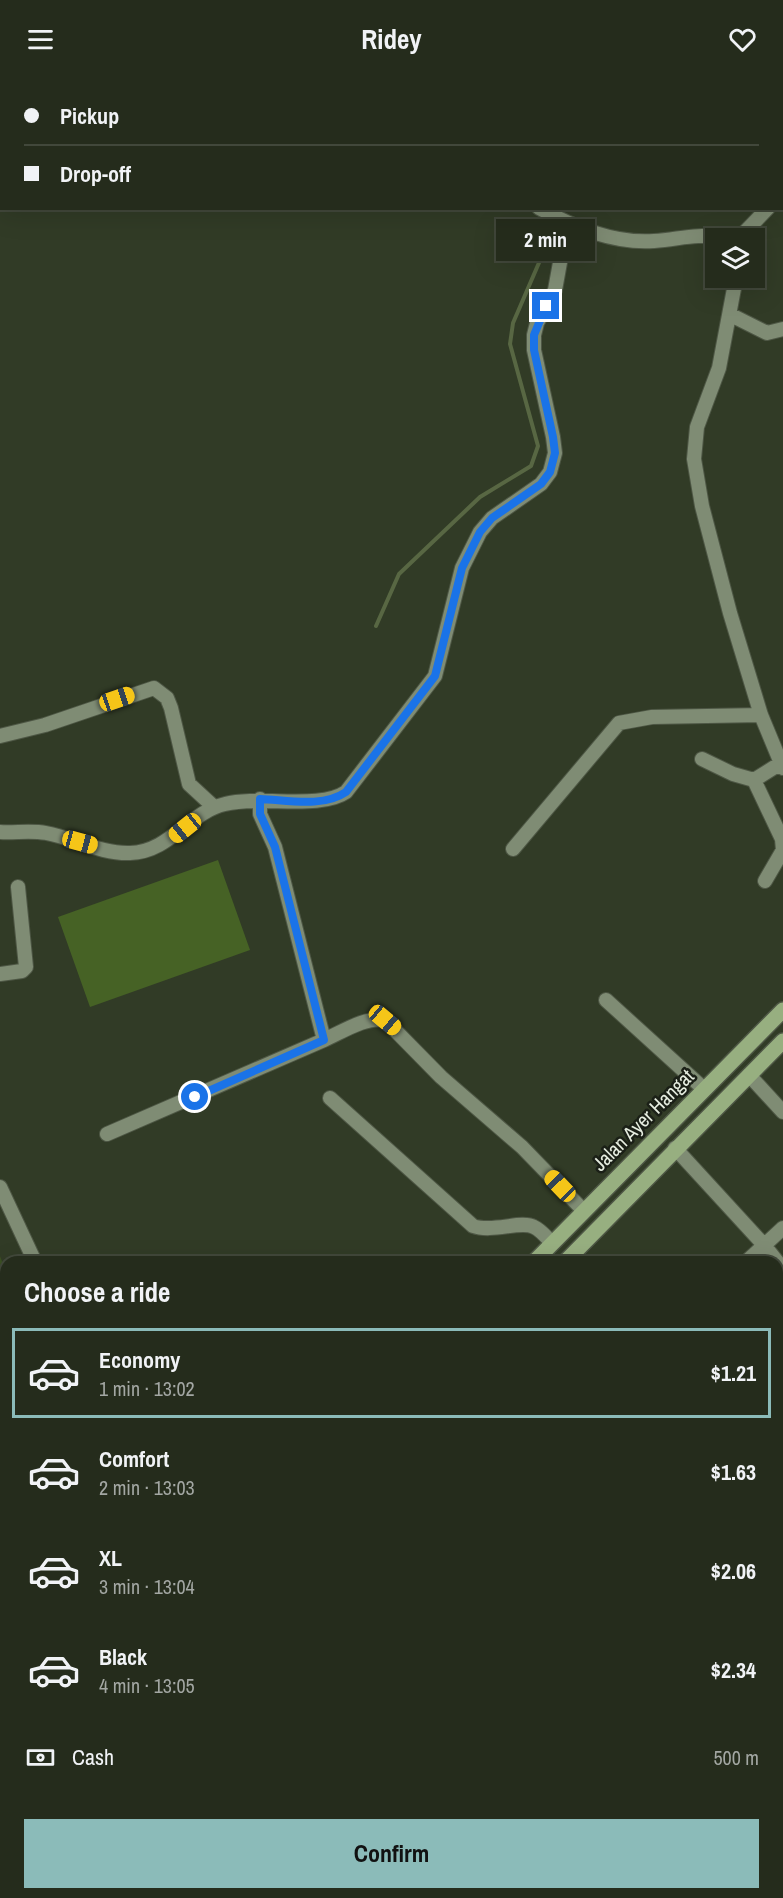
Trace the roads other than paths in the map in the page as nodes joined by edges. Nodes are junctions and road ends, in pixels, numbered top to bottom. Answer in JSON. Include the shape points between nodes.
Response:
{"nodes":[{"id":1,"x":766,"y":210,"type":"edge"},
{"id":2,"x":555,"y":217,"type":"edge"},
{"id":3,"x":749,"y":228,"type":"edge"},
{"id":4,"x":705,"y":236,"type":"edge"},
{"id":5,"x":735,"y":288,"type":"edge"},
{"id":6,"x":731,"y":315,"type":"junction"},
{"id":7,"x":783,"y":329,"type":"edge"},
{"id":8,"x":761,"y":714,"type":"junction"},
{"id":9,"x":0,"y":736,"type":"edge"},
{"id":10,"x":702,"y":759,"type":"dead end"},
{"id":11,"x":782,"y":766,"type":"edge"},
{"id":12,"x":754,"y":780,"type":"junction"},
{"id":13,"x":260,"y":799,"type":"junction"},
{"id":14,"x":214,"y":807,"type":"junction"},
{"id":15,"x":0,"y":832,"type":"edge"},
{"id":16,"x":513,"y":849,"type":"dead end"},
{"id":17,"x":783,"y":850,"type":"edge"},
{"id":18,"x":765,"y":881,"type":"dead end"},
{"id":19,"x":18,"y":887,"type":"dead end"},
{"id":20,"x":0,"y":974,"type":"edge"},
{"id":21,"x":606,"y":1000,"type":"dead end"},
{"id":22,"x":783,"y":1010,"type":"edge"},
{"id":23,"x":324,"y":1040,"type":"junction"},
{"id":24,"x":783,"y":1041,"type":"edge"},
{"id":25,"x":749,"y":1075,"type":"junction"},
{"id":26,"x":704,"y":1089,"type":"junction"},
{"id":27,"x":330,"y":1098,"type":"dead end"},
{"id":28,"x":783,"y":1112,"type":"edge"},
{"id":29,"x":107,"y":1134,"type":"dead end"},
{"id":30,"x":675,"y":1148,"type":"junction"},
{"id":31,"x":0,"y":1187,"type":"edge"},
{"id":32,"x":584,"y":1210,"type":"junction"},
{"id":33,"x":783,"y":1227,"type":"edge"},
{"id":34,"x":552,"y":1243,"type":"junction"},
{"id":35,"x":764,"y":1245,"type":"junction"},
{"id":36,"x":32,"y":1256,"type":"edge"},
{"id":37,"x":540,"y":1256,"type":"edge"},
{"id":38,"x":570,"y":1256,"type":"edge"},
{"id":39,"x":752,"y":1256,"type":"edge"},
{"id":40,"x":773,"y":1256,"type":"edge"}],
"edges":[{"from":1,"to":3,"type":"street"},
{"from":2,"to":4,"type":"street","via":[[638,241]]},
{"from":2,"to":13,"type":"street","via":[[555,290],[534,335],[555,453],[550,472],[541,484],[492,518],[480,532],[462,568],[435,676],[346,792],[324,800]]},
{"from":5,"to":6,"type":"street"},
{"from":6,"to":7,"type":"street","via":[[767,333]]},
{"from":6,"to":8,"type":"street","via":[[719,368],[697,427],[694,459],[714,557]]},
{"from":8,"to":11,"type":"street"},
{"from":8,"to":16,"type":"street","via":[[652,717],[619,723]]},
{"from":9,"to":14,"type":"street","via":[[154,688],[167,698],[171,708],[189,784]]},
{"from":10,"to":12,"type":"street"},
{"from":11,"to":12,"type":"street"},
{"from":12,"to":17,"type":"street","via":[[782,839]]},
{"from":13,"to":14,"type":"street"},
{"from":13,"to":23,"type":"street","via":[[260,814],[270,831]]},
{"from":14,"to":15,"type":"street","via":[[160,845],[131,853],[44,832]]},
{"from":17,"to":18,"type":"street"},
{"from":19,"to":20,"type":"street","via":[[26,967]]},
{"from":21,"to":26,"type":"street"},
{"from":22,"to":26,"type":"main road","name":"Jalan Ayer Hangat"},
{"from":23,"to":29,"type":"street"},
{"from":23,"to":32,"type":"street","via":[[367,1021],[385,1020]]},
{"from":24,"to":25,"type":"main road"},
{"from":25,"to":28,"type":"street"},
{"from":25,"to":30,"type":"main road"},
{"from":26,"to":32,"type":"main road","name":"Jalan Ayer Hangat"},
{"from":27,"to":34,"type":"street","via":[[473,1226],[494,1230],[527,1225],[535,1227]]},
{"from":30,"to":35,"type":"street"},
{"from":30,"to":38,"type":"main road"},
{"from":31,"to":36,"type":"street"},
{"from":32,"to":34,"type":"main road","name":"Jalan Ayer Hangat"},
{"from":33,"to":35,"type":"street"},
{"from":34,"to":37,"type":"main road","name":"Jalan Ayer Hangat"},
{"from":35,"to":39,"type":"street"},
{"from":35,"to":40,"type":"street"}]}
